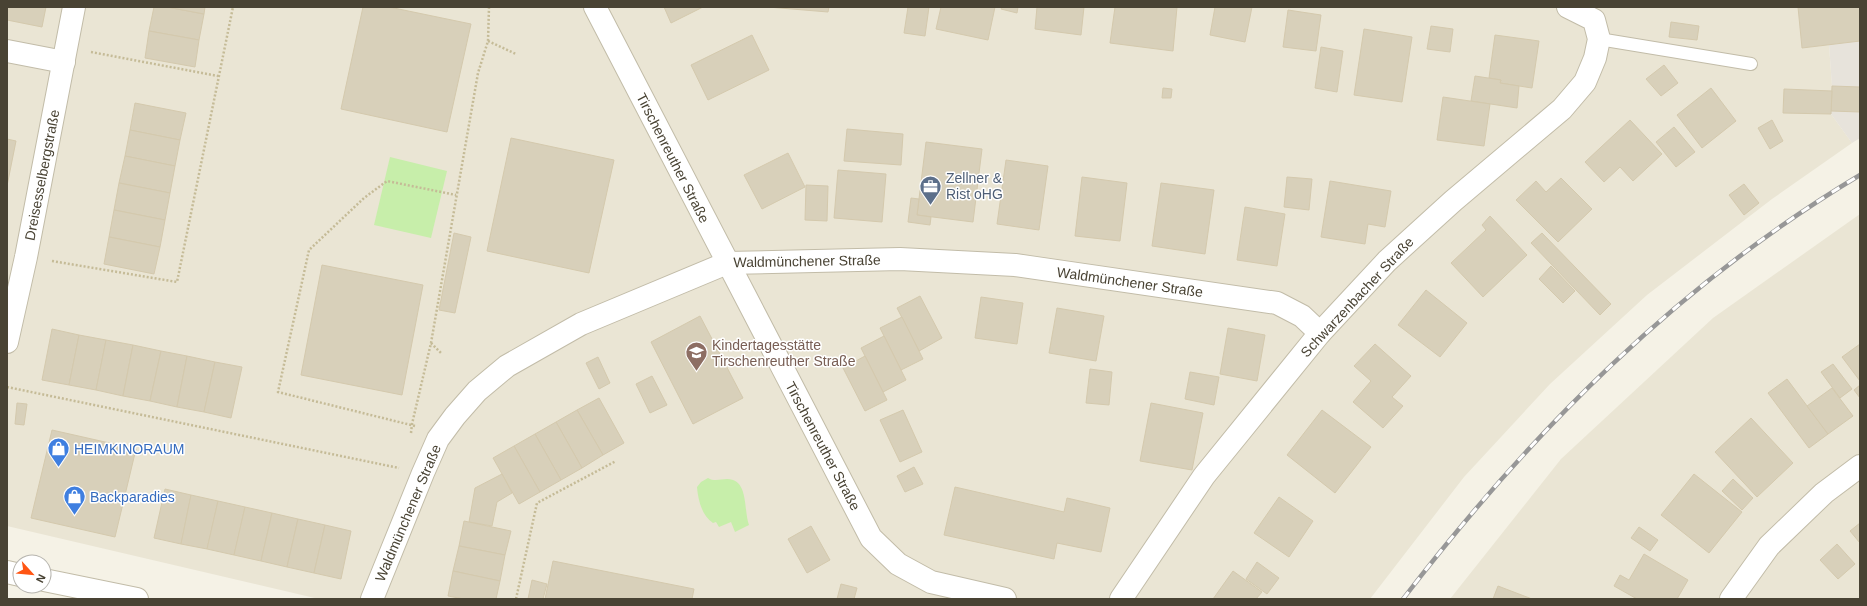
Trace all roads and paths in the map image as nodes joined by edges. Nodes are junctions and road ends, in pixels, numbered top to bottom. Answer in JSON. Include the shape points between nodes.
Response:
{"nodes":[{"id":1,"x":74,"y":7,"type":"edge"},
{"id":2,"x":232,"y":7,"type":"edge"},
{"id":3,"x":489,"y":7,"type":"edge"},
{"id":4,"x":595,"y":7,"type":"edge"},
{"id":5,"x":1568,"y":7,"type":"edge"},
{"id":6,"x":1596,"y":30,"type":"junction"},
{"id":7,"x":488,"y":41,"type":"junction"},
{"id":8,"x":7,"y":51,"type":"edge"},
{"id":9,"x":65,"y":54,"type":"junction"},
{"id":10,"x":516,"y":54,"type":"dead end"},
{"id":11,"x":1751,"y":64,"type":"dead end"},
{"id":12,"x":218,"y":76,"type":"junction"},
{"id":13,"x":456,"y":195,"type":"junction"},
{"id":14,"x":26,"y":257,"type":"junction"},
{"id":15,"x":727,"y":262,"type":"junction"},
{"id":16,"x":1320,"y":333,"type":"junction"},
{"id":17,"x":7,"y":342,"type":"edge"},
{"id":18,"x":430,"y":343,"type":"junction"},
{"id":19,"x":442,"y":354,"type":"dead end"},
{"id":20,"x":7,"y":387,"type":"edge"},
{"id":21,"x":412,"y":424,"type":"junction"},
{"id":22,"x":411,"y":438,"type":"dead end"},
{"id":23,"x":616,"y":461,"type":"dead end"},
{"id":24,"x":1860,"y":466,"type":"edge"},
{"id":25,"x":423,"y":473,"type":"junction"},
{"id":26,"x":52,"y":582,"type":"edge"},
{"id":27,"x":137,"y":599,"type":"edge"},
{"id":28,"x":372,"y":599,"type":"edge"},
{"id":29,"x":516,"y":599,"type":"edge"},
{"id":30,"x":1004,"y":599,"type":"edge"},
{"id":31,"x":1121,"y":599,"type":"edge"},
{"id":32,"x":1731,"y":599,"type":"edge"}],
"edges":[{"from":1,"to":9,"type":"street","name":"Dreisesselbergstraße"},
{"from":2,"to":12,"type":"path"},
{"from":3,"to":7,"type":"path","via":[[491,11]]},
{"from":4,"to":15,"type":"street","name":"Tirschenreuther Straße"},
{"from":5,"to":6,"type":"street"},
{"from":6,"to":11,"type":"lane"},
{"from":6,"to":16,"type":"street","name":"Schwarzenbacher Straße","via":[[1595,58],[1585,82],[1562,109],[1453,201],[1387,261]]},
{"from":7,"to":10,"type":"path"},
{"from":7,"to":13,"type":"path","via":[[478,73]]},
{"from":8,"to":9,"type":"street"},
{"from":9,"to":12,"type":"path"},
{"from":9,"to":14,"type":"street","name":"Dreisesselbergstraße"},
{"from":12,"to":14,"type":"path","via":[[177,282]]},
{"from":13,"to":18,"type":"path"},
{"from":13,"to":21,"type":"path","via":[[387,181],[364,198],[309,250],[278,392]]},
{"from":14,"to":17,"type":"street","name":"Dreisesselbergstraße"},
{"from":15,"to":16,"type":"street","name":"Waldmünchener Straße","via":[[900,259],[1015,266],[1277,303],[1302,316]]},
{"from":15,"to":25,"type":"street","name":"Waldmünchener Straße","via":[[581,324],[507,366],[477,391],[455,416],[438,439]]},
{"from":15,"to":30,"type":"street","name":"Tirschenreuther Straße","via":[[871,538],[898,564],[931,582]]},
{"from":16,"to":31,"type":"street","name":"Schwarzenbacher Straße","via":[[1204,476]]},
{"from":18,"to":19,"type":"path"},
{"from":18,"to":21,"type":"path"},
{"from":20,"to":25,"type":"path"},
{"from":21,"to":22,"type":"path"},
{"from":23,"to":29,"type":"path","via":[[537,502]]},
{"from":24,"to":32,"type":"street","via":[[1824,493],[1769,546]]},
{"from":25,"to":28,"type":"street","name":"Waldmünchener Straße"},
{"from":26,"to":27,"type":"street"}]}
